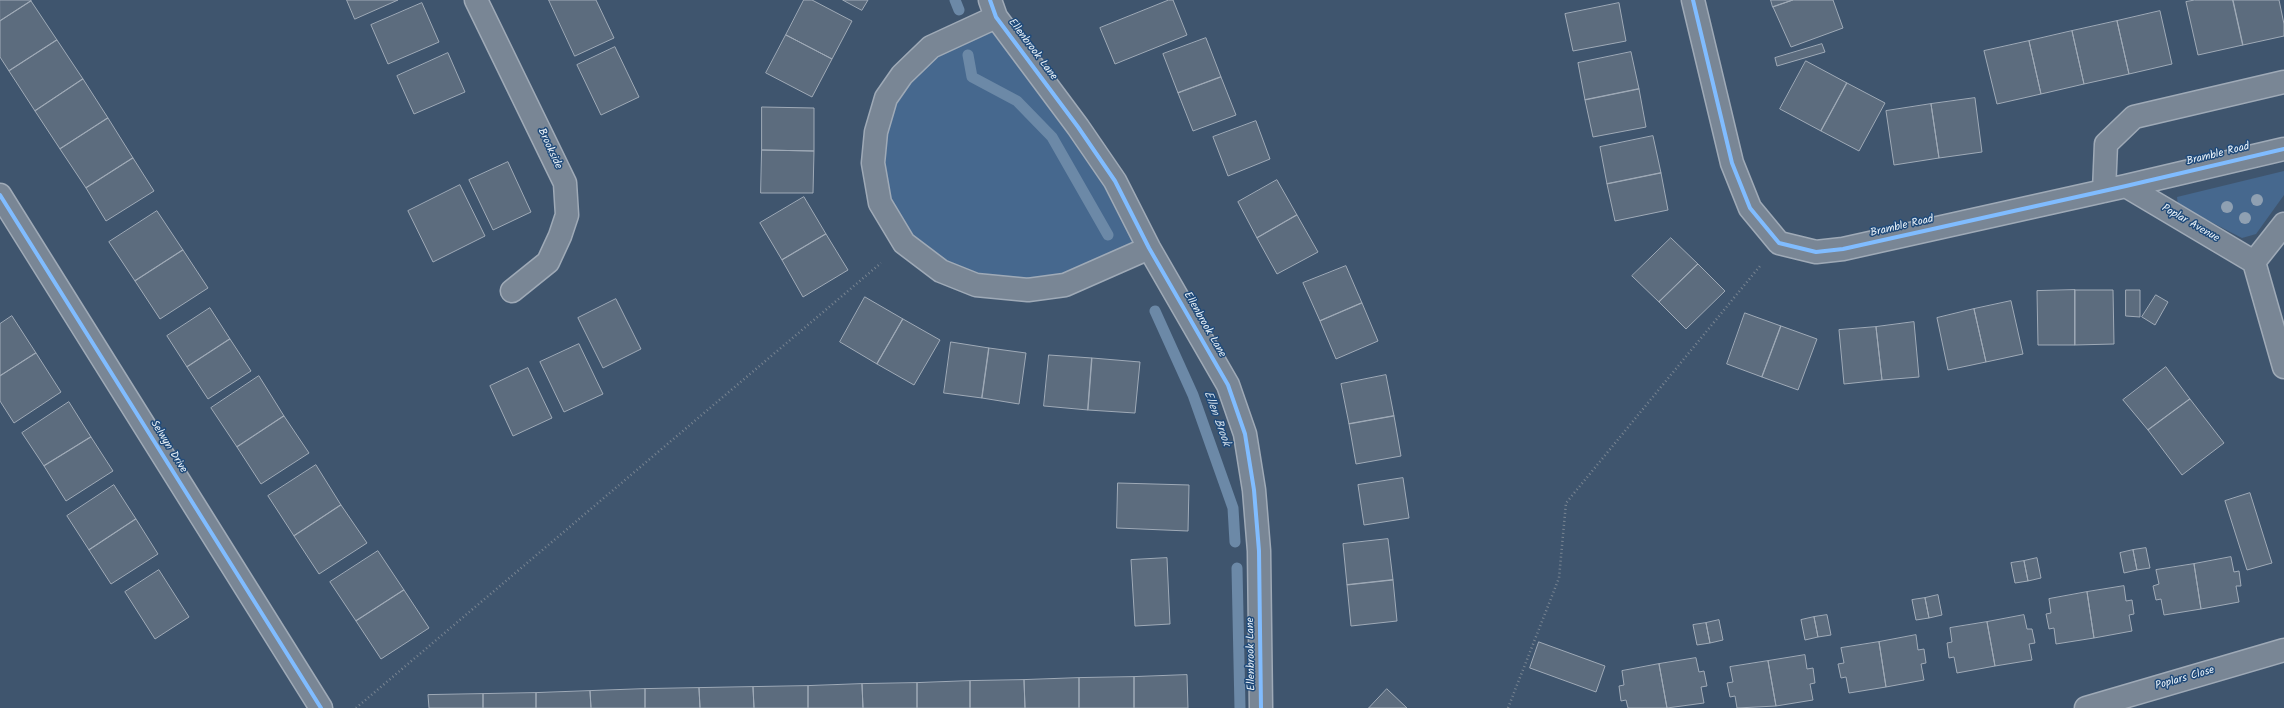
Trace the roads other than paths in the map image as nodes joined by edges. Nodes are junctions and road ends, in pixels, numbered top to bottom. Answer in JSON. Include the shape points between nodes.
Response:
{"nodes":[{"id":1,"x":476,"y":0,"type":"edge"},
{"id":2,"x":1693,"y":0,"type":"edge"},
{"id":3,"x":993,"y":8,"type":"edge"},
{"id":4,"x":2284,"y":82,"type":"edge"},
{"id":5,"x":2284,"y":149,"type":"edge"},
{"id":6,"x":2126,"y":186,"type":"junction"},
{"id":7,"x":2104,"y":191,"type":"junction"},
{"id":8,"x":0,"y":195,"type":"edge"},
{"id":9,"x":2284,"y":224,"type":"edge"},
{"id":10,"x":1149,"y":248,"type":"junction"},
{"id":11,"x":2254,"y":262,"type":"junction"},
{"id":12,"x":512,"y":291,"type":"dead end"},
{"id":13,"x":2284,"y":367,"type":"edge"},
{"id":14,"x":2284,"y":650,"type":"edge"},
{"id":15,"x":321,"y":708,"type":"edge"},
{"id":16,"x":1261,"y":708,"type":"edge"},
{"id":17,"x":2086,"y":708,"type":"edge"}],
"edges":[{"from":1,"to":12,"type":"street","name":"Brookside","via":[[565,183],[566,215],[548,262]]},
{"from":2,"to":7,"type":"street","name":"Bramble Road","via":[[1732,163],[1750,208],[1779,243],[1816,252],[1843,249]]},
{"from":3,"to":10,"type":"street","name":"Ellenbrook Lane","via":[[1115,181]]},
{"from":3,"to":10,"type":"street","via":[[931,48],[902,75],[886,98],[876,132],[873,163],[880,203],[904,243],[942,271],[976,285],[1028,290],[1066,285]]},
{"from":4,"to":7,"type":"street","via":[[2134,117],[2106,144]]},
{"from":5,"to":6,"type":"street","name":"Bramble Road"},
{"from":6,"to":7,"type":"street","name":"Bramble Road"},
{"from":6,"to":11,"type":"street","name":"Poplar Avenue"},
{"from":8,"to":15,"type":"street","name":"Selwyn Drive"},
{"from":9,"to":11,"type":"street"},
{"from":10,"to":16,"type":"street","name":"Ellenbrook Lane","via":[[1228,385],[1245,434],[1254,490],[1259,551]]},
{"from":11,"to":13,"type":"street"},
{"from":14,"to":17,"type":"street","name":"Poplars Close"}]}
